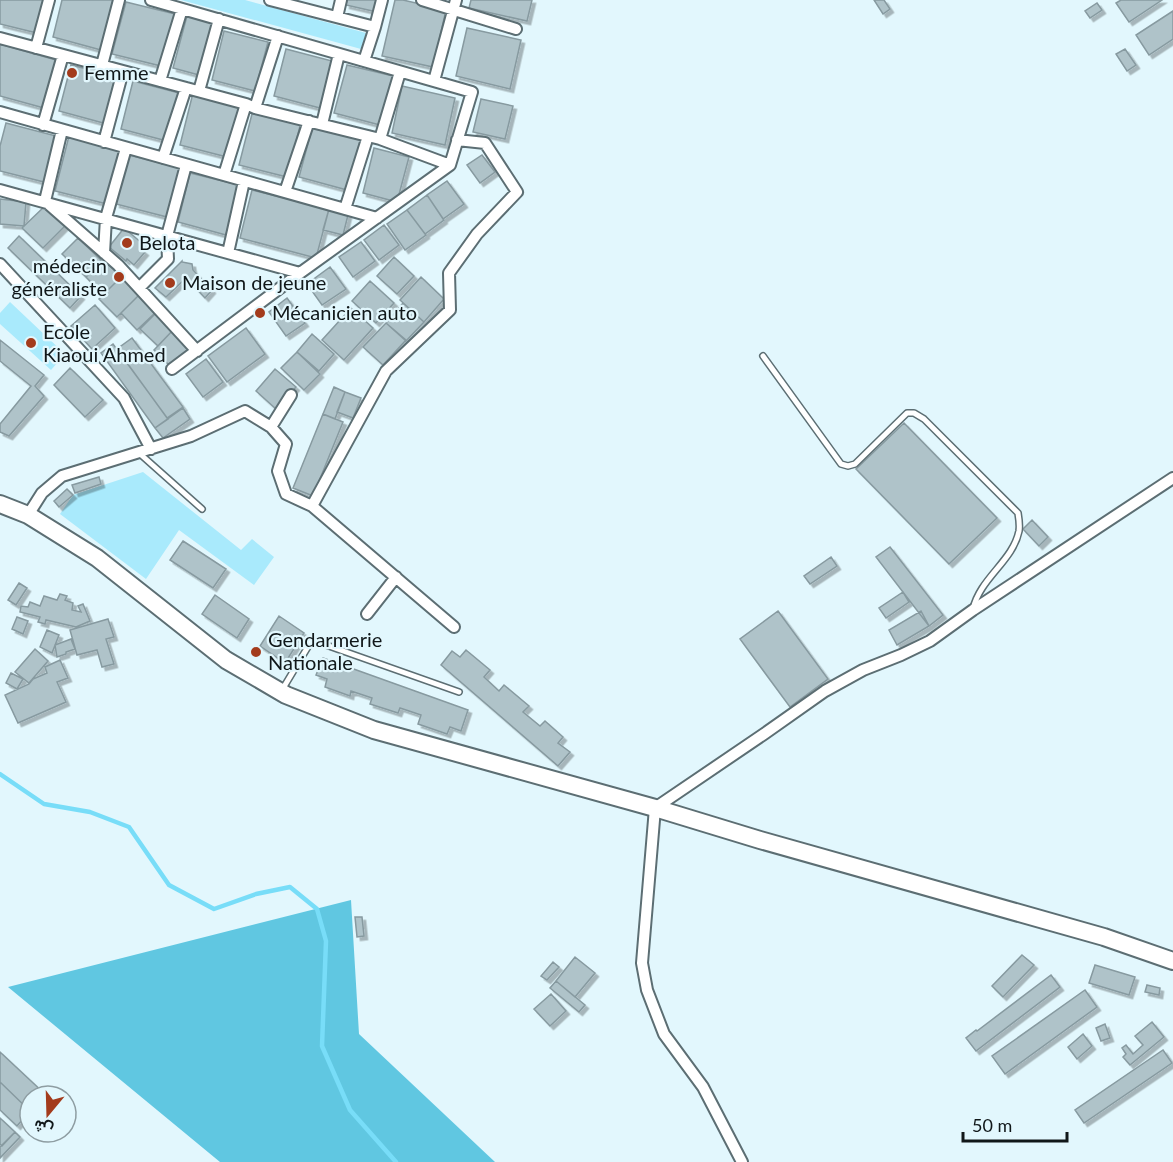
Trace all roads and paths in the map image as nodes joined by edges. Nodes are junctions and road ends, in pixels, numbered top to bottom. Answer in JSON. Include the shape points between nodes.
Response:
{"nodes":[{"id":1,"x":49,"y":0,"type":"edge"},
{"id":2,"x":119,"y":0,"type":"edge"},
{"id":3,"x":151,"y":0,"type":"edge"},
{"id":4,"x":270,"y":0,"type":"edge"},
{"id":5,"x":341,"y":0,"type":"edge"},
{"id":6,"x":382,"y":0,"type":"edge"},
{"id":7,"x":422,"y":0,"type":"edge"},
{"id":8,"x":288,"y":2,"type":"edge"},
{"id":9,"x":455,"y":4,"type":"edge"},
{"id":10,"x":182,"y":9,"type":"junction"},
{"id":11,"x":337,"y":17,"type":"junction"},
{"id":12,"x":219,"y":19,"type":"junction"},
{"id":13,"x":375,"y":27,"type":"junction"},
{"id":14,"x":516,"y":29,"type":"dead end"},
{"id":15,"x":278,"y":36,"type":"junction"},
{"id":16,"x":0,"y":38,"type":"edge"},
{"id":17,"x":36,"y":48,"type":"junction"},
{"id":18,"x":339,"y":54,"type":"junction"},
{"id":19,"x":63,"y":55,"type":"junction"},
{"id":20,"x":364,"y":61,"type":"junction"},
{"id":21,"x":102,"y":65,"type":"junction"},
{"id":22,"x":123,"y":71,"type":"junction"},
{"id":23,"x":400,"y":72,"type":"junction"},
{"id":24,"x":160,"y":81,"type":"junction"},
{"id":25,"x":434,"y":81,"type":"junction"},
{"id":26,"x":186,"y":88,"type":"junction"},
{"id":27,"x":199,"y":91,"type":"junction"},
{"id":28,"x":250,"y":106,"type":"junction"},
{"id":29,"x":0,"y":112,"type":"edge"},
{"id":30,"x":309,"y":121,"type":"junction"},
{"id":31,"x":43,"y":124,"type":"junction"},
{"id":32,"x":322,"y":124,"type":"junction"},
{"id":33,"x":62,"y":130,"type":"junction"},
{"id":34,"x":368,"y":136,"type":"junction"},
{"id":35,"x":380,"y":139,"type":"junction"},
{"id":36,"x":457,"y":140,"type":"junction"},
{"id":37,"x":104,"y":142,"type":"junction"},
{"id":38,"x":126,"y":148,"type":"junction"},
{"id":39,"x":163,"y":158,"type":"junction"},
{"id":40,"x":186,"y":165,"type":"junction"},
{"id":41,"x":450,"y":165,"type":"junction"},
{"id":42,"x":224,"y":175,"type":"junction"},
{"id":43,"x":244,"y":181,"type":"junction"},
{"id":44,"x":0,"y":190,"type":"edge"},
{"id":45,"x":285,"y":192,"type":"junction"},
{"id":46,"x":45,"y":201,"type":"junction"},
{"id":47,"x":345,"y":209,"type":"junction"},
{"id":48,"x":106,"y":218,"type":"junction"},
{"id":49,"x":377,"y":218,"type":"junction"},
{"id":50,"x":167,"y":236,"type":"junction"},
{"id":51,"x":104,"y":253,"type":"junction"},
{"id":52,"x":228,"y":253,"type":"junction"},
{"id":53,"x":1,"y":268,"type":"edge"},
{"id":54,"x":300,"y":273,"type":"junction"},
{"id":55,"x":139,"y":288,"type":"junction"},
{"id":56,"x":197,"y":351,"type":"junction"},
{"id":57,"x":763,"y":356,"type":"dead end"},
{"id":58,"x":172,"y":369,"type":"dead end"},
{"id":59,"x":291,"y":395,"type":"dead end"},
{"id":60,"x":271,"y":427,"type":"junction"},
{"id":61,"x":151,"y":449,"type":"junction"},
{"id":62,"x":139,"y":453,"type":"junction"},
{"id":63,"x":1173,"y":478,"type":"edge"},
{"id":64,"x":0,"y":504,"type":"edge"},
{"id":65,"x":312,"y":506,"type":"junction"},
{"id":66,"x":202,"y":508,"type":"dead end"},
{"id":67,"x":28,"y":514,"type":"junction"},
{"id":68,"x":396,"y":576,"type":"junction"},
{"id":69,"x":973,"y":610,"type":"junction"},
{"id":70,"x":367,"y":614,"type":"dead end"},
{"id":71,"x":454,"y":627,"type":"dead end"},
{"id":72,"x":281,"y":692,"type":"junction"},
{"id":73,"x":459,"y":692,"type":"dead end"},
{"id":74,"x":655,"y":808,"type":"junction"},
{"id":75,"x":1173,"y":961,"type":"edge"},
{"id":76,"x":742,"y":1162,"type":"edge"}],
"edges":[{"from":1,"to":17,"type":"street"},
{"from":2,"to":21,"type":"street"},
{"from":3,"to":10,"type":"street"},
{"from":4,"to":8,"type":"street"},
{"from":5,"to":11,"type":"street"},
{"from":6,"to":13,"type":"street"},
{"from":7,"to":9,"type":"street"},
{"from":8,"to":11,"type":"street"},
{"from":9,"to":14,"type":"street"},
{"from":9,"to":25,"type":"street"},
{"from":10,"to":12,"type":"street"},
{"from":10,"to":24,"type":"street"},
{"from":11,"to":13,"type":"street"},
{"from":12,"to":15,"type":"street"},
{"from":12,"to":27,"type":"street"},
{"from":13,"to":20,"type":"street"},
{"from":15,"to":18,"type":"street"},
{"from":15,"to":28,"type":"street"},
{"from":16,"to":17,"type":"street"},
{"from":17,"to":19,"type":"street"},
{"from":18,"to":20,"type":"street"},
{"from":18,"to":32,"type":"street"},
{"from":19,"to":21,"type":"street"},
{"from":19,"to":31,"type":"street"},
{"from":20,"to":23,"type":"street"},
{"from":21,"to":22,"type":"street"},
{"from":22,"to":24,"type":"street"},
{"from":22,"to":37,"type":"street"},
{"from":23,"to":25,"type":"street"},
{"from":23,"to":35,"type":"street"},
{"from":24,"to":26,"type":"street"},
{"from":25,"to":36,"type":"street","via":[[472,92]]},
{"from":26,"to":27,"type":"street"},
{"from":26,"to":39,"type":"street"},
{"from":27,"to":28,"type":"street"},
{"from":28,"to":30,"type":"street"},
{"from":28,"to":42,"type":"street"},
{"from":29,"to":31,"type":"street"},
{"from":30,"to":32,"type":"street"},
{"from":30,"to":45,"type":"street"},
{"from":31,"to":33,"type":"street"},
{"from":32,"to":34,"type":"street"},
{"from":33,"to":37,"type":"street"},
{"from":33,"to":46,"type":"street"},
{"from":34,"to":35,"type":"street"},
{"from":34,"to":47,"type":"street"},
{"from":35,"to":41,"type":"street"},
{"from":36,"to":41,"type":"street"},
{"from":36,"to":65,"type":"street","via":[[485,143],[517,192],[477,234],[449,273],[450,310],[386,371]]},
{"from":37,"to":38,"type":"street"},
{"from":38,"to":39,"type":"street"},
{"from":38,"to":48,"type":"street"},
{"from":39,"to":40,"type":"street"},
{"from":40,"to":42,"type":"street"},
{"from":40,"to":50,"type":"street"},
{"from":41,"to":49,"type":"street"},
{"from":42,"to":43,"type":"street"},
{"from":43,"to":45,"type":"street"},
{"from":43,"to":52,"type":"street"},
{"from":44,"to":46,"type":"street"},
{"from":45,"to":47,"type":"street"},
{"from":46,"to":48,"type":"street"},
{"from":46,"to":51,"type":"street"},
{"from":47,"to":49,"type":"street"},
{"from":48,"to":50,"type":"street"},
{"from":48,"to":51,"type":"street"},
{"from":49,"to":54,"type":"street"},
{"from":50,"to":52,"type":"street"},
{"from":50,"to":55,"type":"street","via":[[168,259]]},
{"from":51,"to":55,"type":"street"},
{"from":52,"to":54,"type":"street"},
{"from":53,"to":61,"type":"street","via":[[124,398]]},
{"from":54,"to":56,"type":"street"},
{"from":55,"to":56,"type":"street"},
{"from":56,"to":58,"type":"street"},
{"from":57,"to":69,"type":"lane","via":[[841,464],[855,464],[907,413],[914,413],[1018,513],[1019,532],[1014,546],[983,585]]},
{"from":59,"to":60,"type":"street"},
{"from":60,"to":61,"type":"street","via":[[245,411]]},
{"from":60,"to":65,"type":"street","via":[[286,444],[278,471],[286,494]]},
{"from":61,"to":62,"type":"street"},
{"from":62,"to":66,"type":"lane"},
{"from":62,"to":67,"type":"street","via":[[62,477],[42,493]]},
{"from":63,"to":69,"type":"street"},
{"from":64,"to":67,"type":"main road"},
{"from":65,"to":68,"type":"street"},
{"from":67,"to":72,"type":"main road","via":[[97,558],[226,660]]},
{"from":68,"to":70,"type":"street"},
{"from":68,"to":71,"type":"street"},
{"from":69,"to":74,"type":"street","via":[[930,641],[825,691]]},
{"from":72,"to":73,"type":"lane","via":[[312,640]]},
{"from":72,"to":74,"type":"main road","via":[[374,730]]},
{"from":74,"to":75,"type":"main road","via":[[1104,937]]},
{"from":74,"to":76,"type":"street","via":[[642,963],[647,990],[664,1034],[703,1087]]}]}
